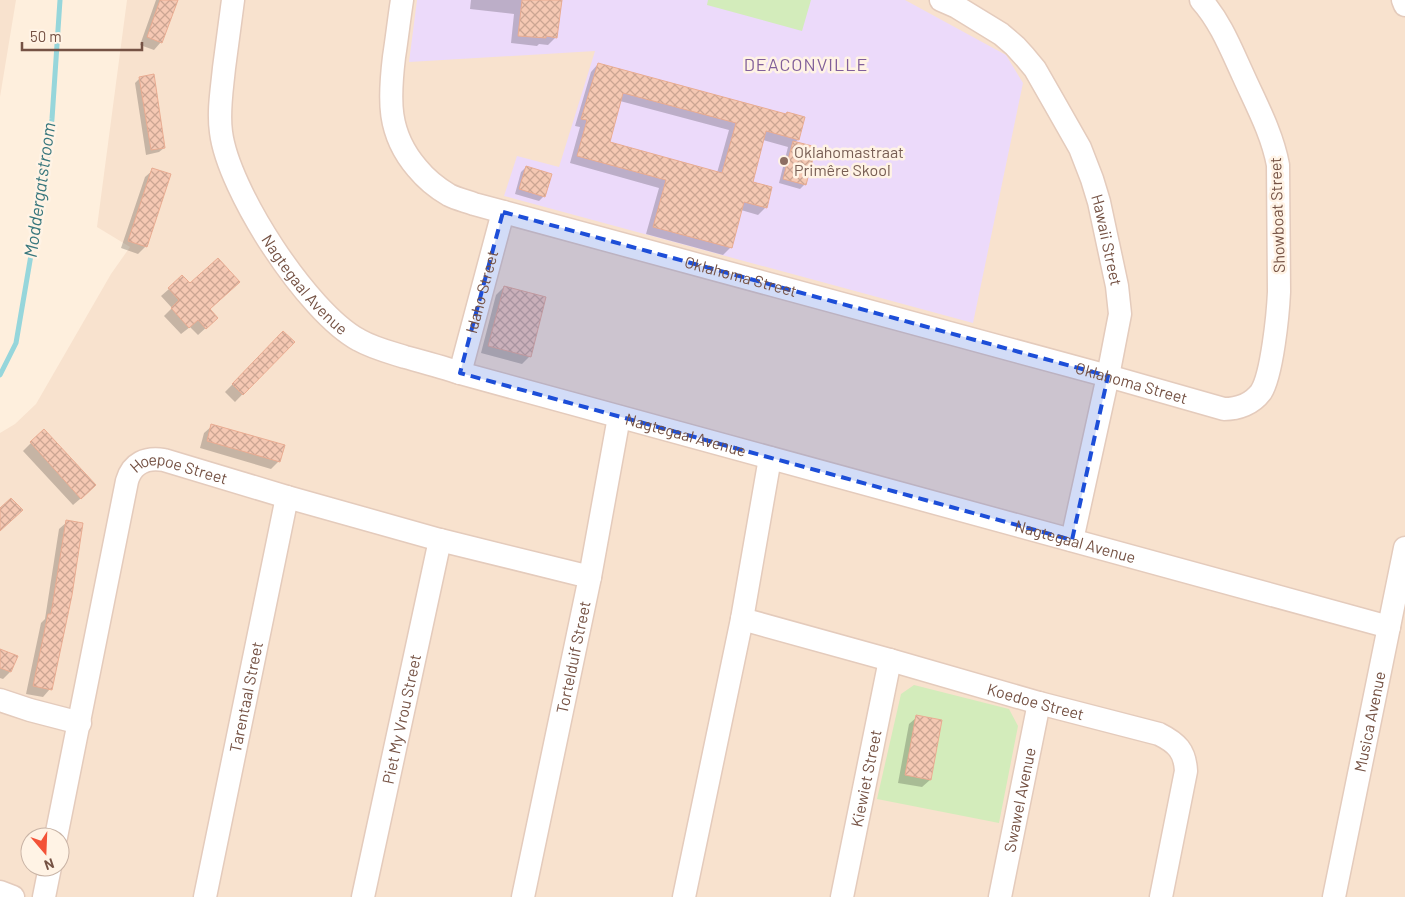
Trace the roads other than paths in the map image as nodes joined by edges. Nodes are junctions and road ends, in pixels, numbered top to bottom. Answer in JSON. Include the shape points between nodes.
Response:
{"nodes":[{"id":1,"x":233,"y":0,"type":"edge"},
{"id":2,"x":402,"y":0,"type":"edge"},
{"id":3,"x":1201,"y":0,"type":"edge"},
{"id":4,"x":1403,"y":0,"type":"edge"},
{"id":5,"x":953,"y":2,"type":"edge"},
{"id":6,"x":1405,"y":5,"type":"edge"},
{"id":7,"x":503,"y":212,"type":"junction"},
{"id":8,"x":460,"y":373,"type":"junction"},
{"id":9,"x":1108,"y":376,"type":"junction"},
{"id":10,"x":1243,"y":406,"type":"joint"},
{"id":11,"x":619,"y":417,"type":"junction"},
{"id":12,"x":770,"y":458,"type":"junction"},
{"id":13,"x":287,"y":497,"type":"junction"},
{"id":14,"x":440,"y":540,"type":"junction"},
{"id":15,"x":1072,"y":540,"type":"junction"},
{"id":16,"x":1405,"y":548,"type":"edge"},
{"id":17,"x":590,"y":578,"type":"junction"},
{"id":18,"x":742,"y":619,"type":"junction"},
{"id":19,"x":1389,"y":627,"type":"junction"},
{"id":20,"x":890,"y":660,"type":"junction"},
{"id":21,"x":0,"y":700,"type":"edge"},
{"id":22,"x":1039,"y":703,"type":"junction"},
{"id":23,"x":80,"y":723,"type":"junction"},
{"id":24,"x":58,"y":827,"type":"edge"},
{"id":25,"x":48,"y":877,"type":"edge"},
{"id":26,"x":0,"y":892,"type":"edge"},
{"id":27,"x":13,"y":897,"type":"edge"},
{"id":28,"x":44,"y":897,"type":"edge"},
{"id":29,"x":204,"y":897,"type":"edge"},
{"id":30,"x":363,"y":897,"type":"edge"},
{"id":31,"x":523,"y":897,"type":"edge"},
{"id":32,"x":684,"y":897,"type":"edge"},
{"id":33,"x":842,"y":897,"type":"edge"},
{"id":34,"x":1000,"y":897,"type":"edge"},
{"id":35,"x":1161,"y":897,"type":"edge"},
{"id":36,"x":1334,"y":897,"type":"edge"}],
"edges":[{"from":1,"to":8,"type":"street","name":"Nagtegaal Avenue","via":[[221,98],[221,134],[228,159],[255,220],[300,284],[335,323],[358,340],[378,349]]},
{"from":2,"to":7,"type":"street","name":"Oklahoma Street","via":[[390,105],[403,150],[435,186],[450,195]]},
{"from":3,"to":10,"type":"street","name":"Showboat Street","via":[[1226,38],[1270,136],[1278,165],[1278,310],[1266,381],[1254,400]]},
{"from":4,"to":6,"type":"street"},
{"from":5,"to":9,"type":"street","name":"Hawaii Street","via":[[1001,34],[1026,57],[1080,148],[1099,202],[1120,302]]},
{"from":7,"to":8,"type":"street","name":"Idaho Street"},
{"from":7,"to":9,"type":"street","name":"Oklahoma Street"},
{"from":8,"to":11,"type":"street","name":"Nagtegaal Avenue"},
{"from":9,"to":10,"type":"street","name":"Oklahoma Street","via":[[1224,409]]},
{"from":9,"to":15,"type":"street","name":"Hawaii Street"},
{"from":11,"to":12,"type":"street","name":"Nagtegaal Avenue"},
{"from":11,"to":17,"type":"street","name":"Tortelduif Street"},
{"from":12,"to":15,"type":"street","name":"Nagtegaal Avenue"},
{"from":12,"to":18,"type":"street"},
{"from":13,"to":14,"type":"street","name":"Hoepoe Street"},
{"from":13,"to":23,"type":"street","name":"Hoepoe Street","via":[[164,460],[148,459],[134,467],[127,481]]},
{"from":13,"to":29,"type":"street","name":"Tarentaal Street"},
{"from":14,"to":17,"type":"street","name":"Hoepoe Street"},
{"from":14,"to":30,"type":"street","name":"Piet My Vrou Street"},
{"from":15,"to":19,"type":"street","name":"Nagtegaal Avenue"},
{"from":16,"to":19,"type":"street","name":"Musica Avenue"},
{"from":17,"to":31,"type":"street","name":"Tortelduif Street"},
{"from":18,"to":20,"type":"street","name":"Koedoe Street"},
{"from":18,"to":32,"type":"street"},
{"from":19,"to":36,"type":"street","name":"Musica Avenue"},
{"from":20,"to":22,"type":"street","name":"Koedoe Street"},
{"from":20,"to":33,"type":"street","name":"Kiewiet Street"},
{"from":21,"to":23,"type":"street"},
{"from":22,"to":34,"type":"street","name":"Swawel Avenue"},
{"from":22,"to":35,"type":"street","name":"Koedoe Street","via":[[1160,734],[1178,745],[1186,771]]},
{"from":23,"to":24,"type":"street","name":"Hoepoe Street"},
{"from":25,"to":28,"type":"street"},
{"from":26,"to":27,"type":"street"}]}
